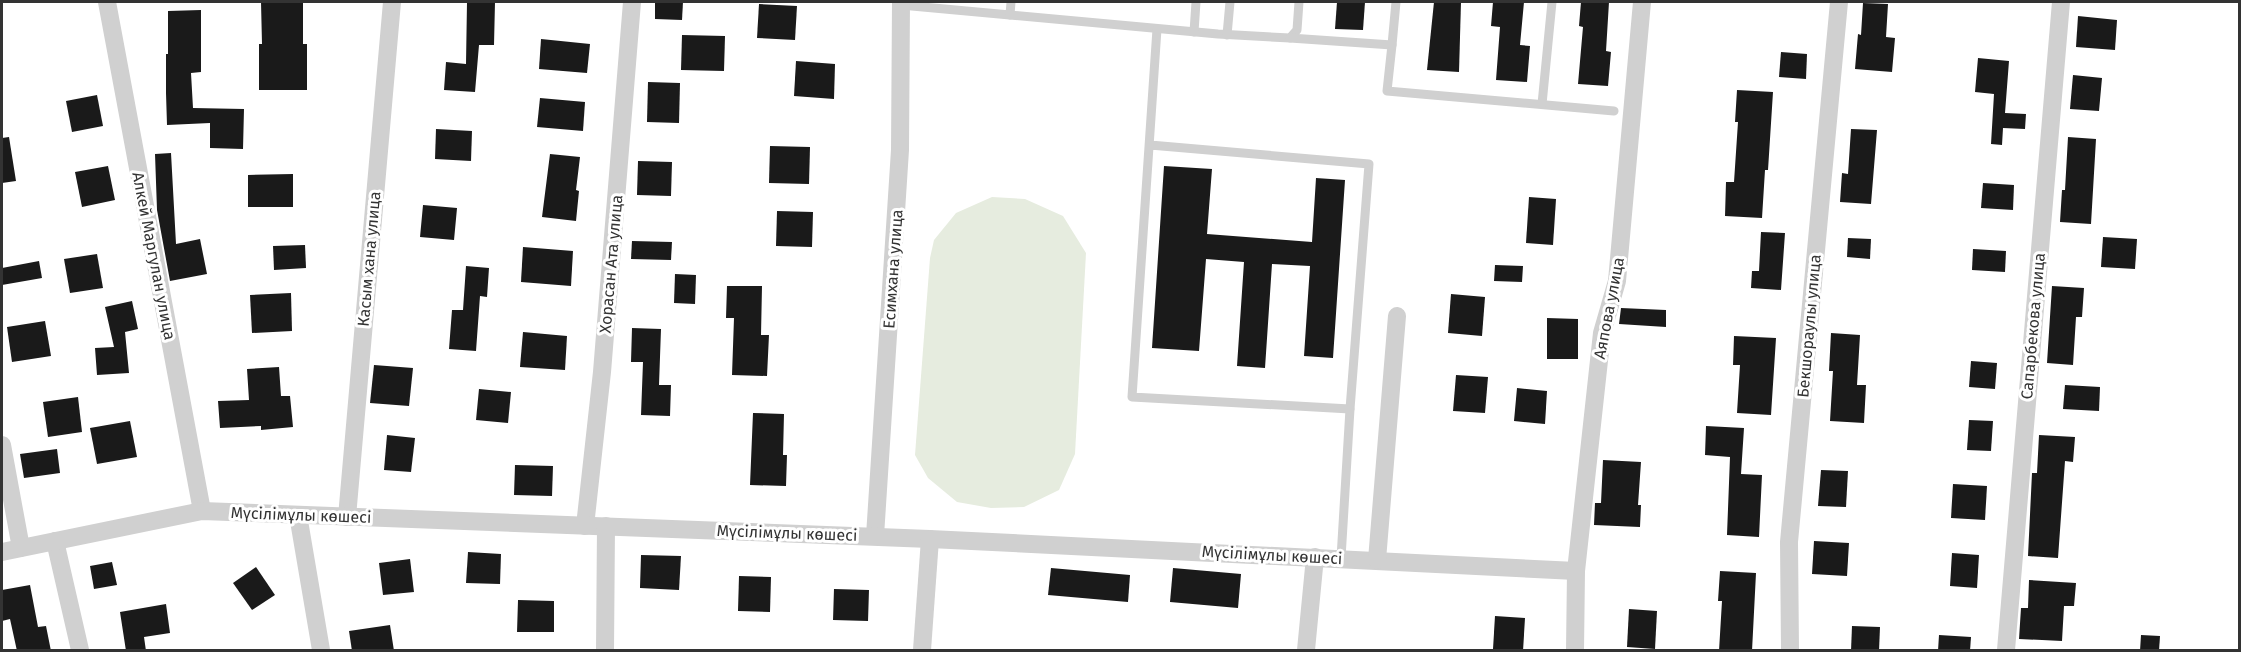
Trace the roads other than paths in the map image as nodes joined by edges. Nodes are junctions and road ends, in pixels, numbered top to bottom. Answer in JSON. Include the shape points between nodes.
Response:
{"nodes":[{"id":1,"x":107,"y":2,"type":"edge"},
{"id":2,"x":392,"y":2,"type":"edge"},
{"id":3,"x":632,"y":2,"type":"edge"},
{"id":4,"x":1011,"y":2,"type":"edge"},
{"id":5,"x":1196,"y":2,"type":"edge"},
{"id":6,"x":1230,"y":2,"type":"edge"},
{"id":7,"x":1299,"y":2,"type":"edge"},
{"id":8,"x":1396,"y":2,"type":"edge"},
{"id":9,"x":1552,"y":2,"type":"edge"},
{"id":10,"x":1641,"y":2,"type":"edge"},
{"id":11,"x":1839,"y":2,"type":"edge"},
{"id":12,"x":2061,"y":2,"type":"edge"},
{"id":13,"x":901,"y":3,"type":"edge"},
{"id":14,"x":1010,"y":15,"type":"junction"},
{"id":15,"x":1157,"y":28,"type":"junction"},
{"id":16,"x":1194,"y":32,"type":"junction"},
{"id":17,"x":1227,"y":35,"type":"junction"},
{"id":18,"x":1290,"y":38,"type":"junction"},
{"id":19,"x":1392,"y":45,"type":"junction"},
{"id":20,"x":1542,"y":104,"type":"junction"},
{"id":21,"x":1614,"y":111,"type":"dead end"},
{"id":22,"x":1150,"y":145,"type":"junction"},
{"id":23,"x":1397,"y":316,"type":"dead end"},
{"id":24,"x":1350,"y":409,"type":"junction"},
{"id":25,"x":2,"y":445,"type":"edge"},
{"id":26,"x":202,"y":511,"type":"junction"},
{"id":27,"x":298,"y":515,"type":"junction"},
{"id":28,"x":346,"y":517,"type":"junction"},
{"id":29,"x":585,"y":526,"type":"junction"},
{"id":30,"x":606,"y":526,"type":"junction"},
{"id":31,"x":875,"y":536,"type":"junction"},
{"id":32,"x":930,"y":539,"type":"junction"},
{"id":33,"x":55,"y":541,"type":"junction"},
{"id":34,"x":21,"y":548,"type":"junction"},
{"id":35,"x":2,"y":552,"type":"edge"},
{"id":36,"x":1315,"y":558,"type":"junction"},
{"id":37,"x":1341,"y":558,"type":"junction"},
{"id":38,"x":1377,"y":560,"type":"junction"},
{"id":39,"x":1576,"y":571,"type":"junction"},
{"id":40,"x":80,"y":651,"type":"edge"},
{"id":41,"x":321,"y":651,"type":"edge"},
{"id":42,"x":605,"y":651,"type":"edge"},
{"id":43,"x":922,"y":651,"type":"edge"},
{"id":44,"x":1306,"y":651,"type":"edge"},
{"id":45,"x":1575,"y":651,"type":"edge"},
{"id":46,"x":1790,"y":651,"type":"edge"},
{"id":47,"x":2006,"y":651,"type":"edge"}],
"edges":[{"from":1,"to":26,"type":"street","name":"Алкей Маргулан улица"},
{"from":2,"to":28,"type":"street","name":"Касым хана улица"},
{"from":3,"to":29,"type":"street","name":"Хорасан Ата улица","via":[[602,372]]},
{"from":4,"to":14,"type":"lane"},
{"from":5,"to":16,"type":"lane"},
{"from":6,"to":17,"type":"lane"},
{"from":7,"to":18,"type":"lane","via":[[1297,30]]},
{"from":8,"to":19,"type":"lane"},
{"from":9,"to":20,"type":"lane"},
{"from":10,"to":39,"type":"street","name":"Аяпова улица","via":[[1617,280],[1602,333]]},
{"from":11,"to":46,"type":"street","name":"Бекшораулы улица","via":[[1789,542]]},
{"from":12,"to":47,"type":"street","name":"Сапарбекова улица"},
{"from":13,"to":14,"type":"lane"},
{"from":13,"to":31,"type":"street","name":"Есимхана улица","via":[[900,150]]},
{"from":14,"to":15,"type":"lane"},
{"from":15,"to":16,"type":"lane"},
{"from":15,"to":22,"type":"lane"},
{"from":16,"to":17,"type":"lane"},
{"from":17,"to":18,"type":"lane"},
{"from":18,"to":19,"type":"lane"},
{"from":19,"to":20,"type":"lane","via":[[1387,91]]},
{"from":20,"to":21,"type":"lane"},
{"from":22,"to":24,"type":"lane","via":[[1369,164]]},
{"from":22,"to":24,"type":"lane","via":[[1132,397]]},
{"from":23,"to":38,"type":"street"},
{"from":24,"to":37,"type":"lane"},
{"from":25,"to":34,"type":"street"},
{"from":26,"to":27,"type":"street","name":"Мүсілімұлы көшесі"},
{"from":26,"to":33,"type":"street","name":"Мүсілімұлы көшесі"},
{"from":27,"to":28,"type":"street","name":"Мүсілімұлы көшесі"},
{"from":27,"to":41,"type":"street"},
{"from":28,"to":29,"type":"street","name":"Мүсілімұлы көшесі"},
{"from":29,"to":30,"type":"street","name":"Мүсілімұлы көшесі"},
{"from":30,"to":31,"type":"street","name":"Мүсілімұлы көшесі"},
{"from":30,"to":42,"type":"street"},
{"from":31,"to":32,"type":"street","name":"Мүсілімұлы көшесі"},
{"from":32,"to":36,"type":"street","name":"Мүсілімұлы көшесі"},
{"from":32,"to":43,"type":"street"},
{"from":33,"to":34,"type":"street","name":"Мүсілімұлы көшесі"},
{"from":33,"to":40,"type":"street"},
{"from":34,"to":35,"type":"street","name":"Мүсілімұлы көшесі"},
{"from":36,"to":37,"type":"street","name":"Мүсілімұлы көшесі"},
{"from":36,"to":44,"type":"street"},
{"from":37,"to":38,"type":"street","name":"Мүсілімұлы көшесі"},
{"from":38,"to":39,"type":"street","name":"Мүсілімұлы көшесі"},
{"from":39,"to":45,"type":"street","name":"Аяпова улица"}]}
